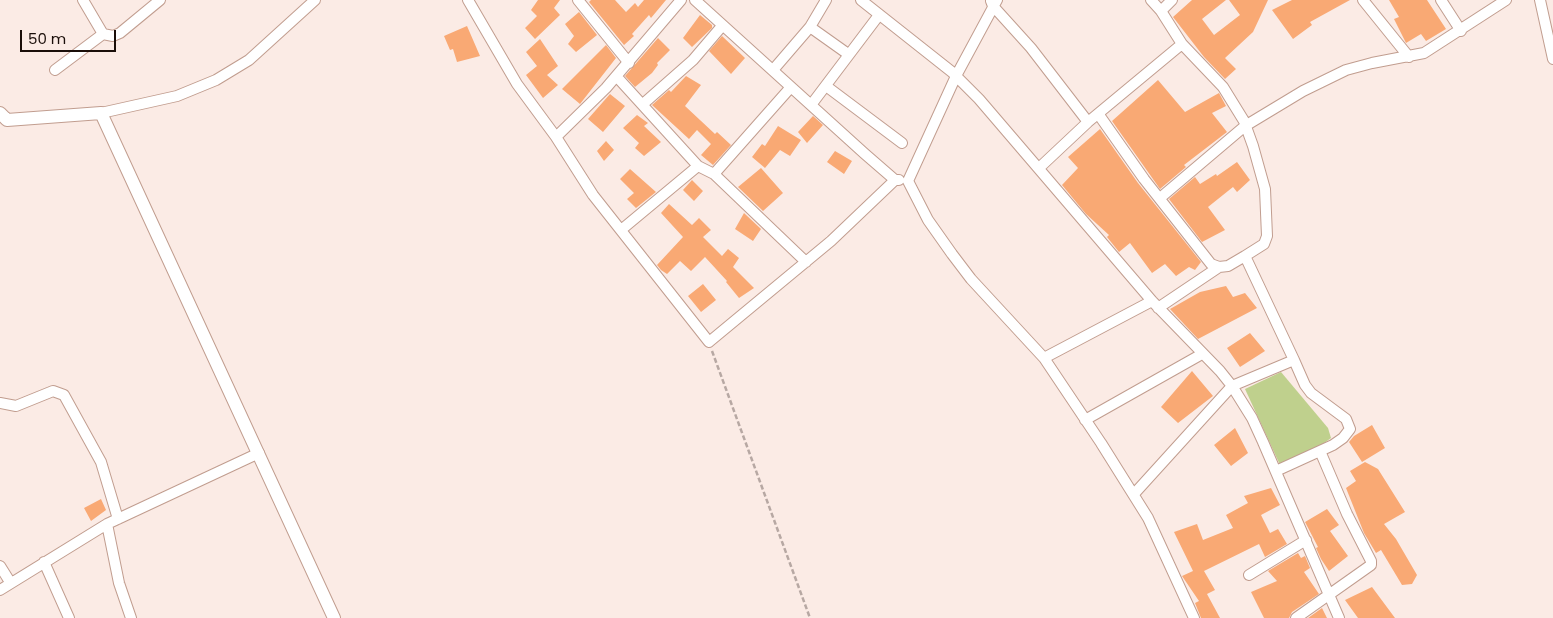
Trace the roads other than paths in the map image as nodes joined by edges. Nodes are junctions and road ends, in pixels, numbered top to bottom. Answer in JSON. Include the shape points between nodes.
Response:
{"nodes":[{"id":1,"x":83,"y":0,"type":"edge"},
{"id":2,"x":160,"y":0,"type":"edge"},
{"id":3,"x":315,"y":0,"type":"edge"},
{"id":4,"x":468,"y":0,"type":"edge"},
{"id":5,"x":578,"y":0,"type":"edge"},
{"id":6,"x":681,"y":0,"type":"edge"},
{"id":7,"x":695,"y":0,"type":"edge"},
{"id":8,"x":826,"y":0,"type":"edge"},
{"id":9,"x":861,"y":0,"type":"edge"},
{"id":10,"x":1150,"y":0,"type":"edge"},
{"id":11,"x":1172,"y":0,"type":"edge"},
{"id":12,"x":1363,"y":0,"type":"edge"},
{"id":13,"x":1441,"y":0,"type":"edge"},
{"id":14,"x":1505,"y":0,"type":"edge"},
{"id":15,"x":1540,"y":0,"type":"edge"},
{"id":16,"x":994,"y":2,"type":"edge"},
{"id":17,"x":1161,"y":11,"type":"junction"},
{"id":18,"x":879,"y":15,"type":"junction"},
{"id":19,"x":722,"y":26,"type":"junction"},
{"id":20,"x":810,"y":27,"type":"junction"},
{"id":21,"x":1461,"y":31,"type":"junction"},
{"id":22,"x":103,"y":34,"type":"junction"},
{"id":23,"x":1182,"y":44,"type":"junction"},
{"id":24,"x":848,"y":54,"type":"junction"},
{"id":25,"x":1409,"y":57,"type":"junction"},
{"id":26,"x":1553,"y":59,"type":"edge"},
{"id":27,"x":629,"y":63,"type":"junction"},
{"id":28,"x":56,"y":70,"type":"dead end"},
{"id":29,"x":773,"y":70,"type":"junction"},
{"id":30,"x":956,"y":76,"type":"junction"},
{"id":31,"x":616,"y":77,"type":"junction"},
{"id":32,"x":826,"y":86,"type":"junction"},
{"id":33,"x":791,"y":87,"type":"junction"},
{"id":34,"x":643,"y":104,"type":"junction"},
{"id":35,"x":812,"y":105,"type":"junction"},
{"id":36,"x":100,"y":113,"type":"junction"},
{"id":37,"x":1099,"y":115,"type":"junction"},
{"id":38,"x":2,"y":119,"type":"edge"},
{"id":39,"x":1088,"y":122,"type":"junction"},
{"id":40,"x":1245,"y":126,"type":"junction"},
{"id":41,"x":556,"y":137,"type":"junction"},
{"id":42,"x":902,"y":143,"type":"dead end"},
{"id":43,"x":698,"y":166,"type":"junction"},
{"id":44,"x":1039,"y":168,"type":"junction"},
{"id":45,"x":714,"y":174,"type":"junction"},
{"id":46,"x":895,"y":180,"type":"junction"},
{"id":47,"x":908,"y":181,"type":"junction"},
{"id":48,"x":1160,"y":198,"type":"junction"},
{"id":49,"x":621,"y":230,"type":"junction"},
{"id":50,"x":1245,"y":256,"type":"junction"},
{"id":51,"x":806,"y":262,"type":"junction"},
{"id":52,"x":1219,"y":267,"type":"junction"},
{"id":53,"x":1155,"y":304,"type":"junction"},
{"id":54,"x":1202,"y":354,"type":"junction"},
{"id":55,"x":1044,"y":358,"type":"junction"},
{"id":56,"x":1294,"y":360,"type":"junction"},
{"id":57,"x":1232,"y":386,"type":"junction"},
{"id":58,"x":0,"y":403,"type":"edge"},
{"id":59,"x":1085,"y":420,"type":"junction"},
{"id":60,"x":1320,"y":452,"type":"junction"},
{"id":61,"x":259,"y":454,"type":"junction"},
{"id":62,"x":1276,"y":471,"type":"junction"},
{"id":63,"x":1134,"y":494,"type":"junction"},
{"id":64,"x":118,"y":519,"type":"junction"},
{"id":65,"x":107,"y":524,"type":"junction"},
{"id":66,"x":1306,"y":540,"type":"junction"},
{"id":67,"x":44,"y":562,"type":"junction"},
{"id":68,"x":0,"y":566,"type":"edge"},
{"id":69,"x":1250,"y":575,"type":"dead end"},
{"id":70,"x":10,"y":582,"type":"junction"},
{"id":71,"x":0,"y":590,"type":"edge"},
{"id":72,"x":1329,"y":597,"type":"junction"},
{"id":73,"x":69,"y":618,"type":"edge"},
{"id":74,"x":131,"y":618,"type":"edge"},
{"id":75,"x":334,"y":618,"type":"edge"},
{"id":76,"x":1194,"y":618,"type":"edge"},
{"id":77,"x":1296,"y":618,"type":"edge"},
{"id":78,"x":1338,"y":618,"type":"edge"}],
"edges":[{"from":1,"to":22,"type":"street"},
{"from":2,"to":22,"type":"street","via":[[120,33],[112,36]]},
{"from":3,"to":36,"type":"street","via":[[249,60],[216,80],[177,96]]},
{"from":4,"to":41,"type":"street","via":[[517,84]]},
{"from":5,"to":27,"type":"street"},
{"from":6,"to":27,"type":"street"},
{"from":7,"to":19,"type":"street"},
{"from":8,"to":20,"type":"street"},
{"from":9,"to":18,"type":"street"},
{"from":10,"to":17,"type":"street"},
{"from":11,"to":17,"type":"street"},
{"from":12,"to":25,"type":"street"},
{"from":13,"to":21,"type":"street"},
{"from":14,"to":21,"type":"street"},
{"from":15,"to":26,"type":"street"},
{"from":16,"to":30,"type":"street"},
{"from":16,"to":39,"type":"street"},
{"from":17,"to":23,"type":"street"},
{"from":18,"to":24,"type":"street"},
{"from":18,"to":30,"type":"street"},
{"from":19,"to":29,"type":"street"},
{"from":19,"to":34,"type":"street","via":[[693,60]]},
{"from":20,"to":24,"type":"street"},
{"from":20,"to":29,"type":"street"},
{"from":21,"to":25,"type":"street","via":[[1424,53]]},
{"from":22,"to":28,"type":"street"},
{"from":23,"to":37,"type":"street"},
{"from":23,"to":40,"type":"street","via":[[1219,82]]},
{"from":24,"to":32,"type":"street"},
{"from":25,"to":40,"type":"street","via":[[1372,63],[1338,74]]},
{"from":27,"to":31,"type":"street"},
{"from":29,"to":33,"type":"street"},
{"from":30,"to":44,"type":"street"},
{"from":30,"to":47,"type":"street"},
{"from":31,"to":34,"type":"street"},
{"from":31,"to":41,"type":"street"},
{"from":32,"to":35,"type":"street"},
{"from":32,"to":42,"type":"street"},
{"from":33,"to":35,"type":"street"},
{"from":33,"to":45,"type":"street"},
{"from":34,"to":43,"type":"street"},
{"from":35,"to":46,"type":"street"},
{"from":36,"to":38,"type":"street"},
{"from":36,"to":61,"type":"street"},
{"from":37,"to":39,"type":"street"},
{"from":37,"to":48,"type":"street"},
{"from":39,"to":44,"type":"street"},
{"from":40,"to":48,"type":"street"},
{"from":40,"to":50,"type":"street","via":[[1265,189],[1267,236],[1264,244]]},
{"from":41,"to":49,"type":"street"},
{"from":43,"to":45,"type":"street"},
{"from":43,"to":49,"type":"street"},
{"from":44,"to":53,"type":"street"},
{"from":45,"to":51,"type":"street"},
{"from":46,"to":47,"type":"street"},
{"from":46,"to":51,"type":"street"},
{"from":47,"to":55,"type":"street","via":[[928,220],[971,279]]},
{"from":48,"to":52,"type":"street","via":[[1209,262]]},
{"from":49,"to":51,"type":"street","via":[[709,342]]},
{"from":50,"to":52,"type":"street"},
{"from":50,"to":56,"type":"street"},
{"from":52,"to":53,"type":"street"},
{"from":53,"to":54,"type":"street"},
{"from":53,"to":55,"type":"street"},
{"from":54,"to":57,"type":"street"},
{"from":54,"to":59,"type":"street"},
{"from":55,"to":59,"type":"street"},
{"from":56,"to":57,"type":"street"},
{"from":56,"to":60,"type":"street","via":[[1311,393],[1350,424],[1343,438]]},
{"from":57,"to":62,"type":"street","via":[[1252,418]]},
{"from":57,"to":63,"type":"street"},
{"from":58,"to":64,"type":"street","via":[[16,406],[53,391],[64,395],[101,462]]},
{"from":59,"to":63,"type":"street"},
{"from":60,"to":62,"type":"street"},
{"from":60,"to":72,"type":"street","via":[[1371,561],[1368,568]]},
{"from":61,"to":64,"type":"street"},
{"from":61,"to":75,"type":"street"},
{"from":62,"to":66,"type":"street"},
{"from":63,"to":76,"type":"street"},
{"from":64,"to":65,"type":"street"},
{"from":65,"to":67,"type":"street"},
{"from":65,"to":74,"type":"street","via":[[119,584]]},
{"from":66,"to":69,"type":"street"},
{"from":66,"to":72,"type":"street"},
{"from":67,"to":70,"type":"street"},
{"from":67,"to":73,"type":"street"},
{"from":68,"to":70,"type":"street"},
{"from":70,"to":71,"type":"street"},
{"from":72,"to":77,"type":"street"},
{"from":72,"to":78,"type":"street"}]}
